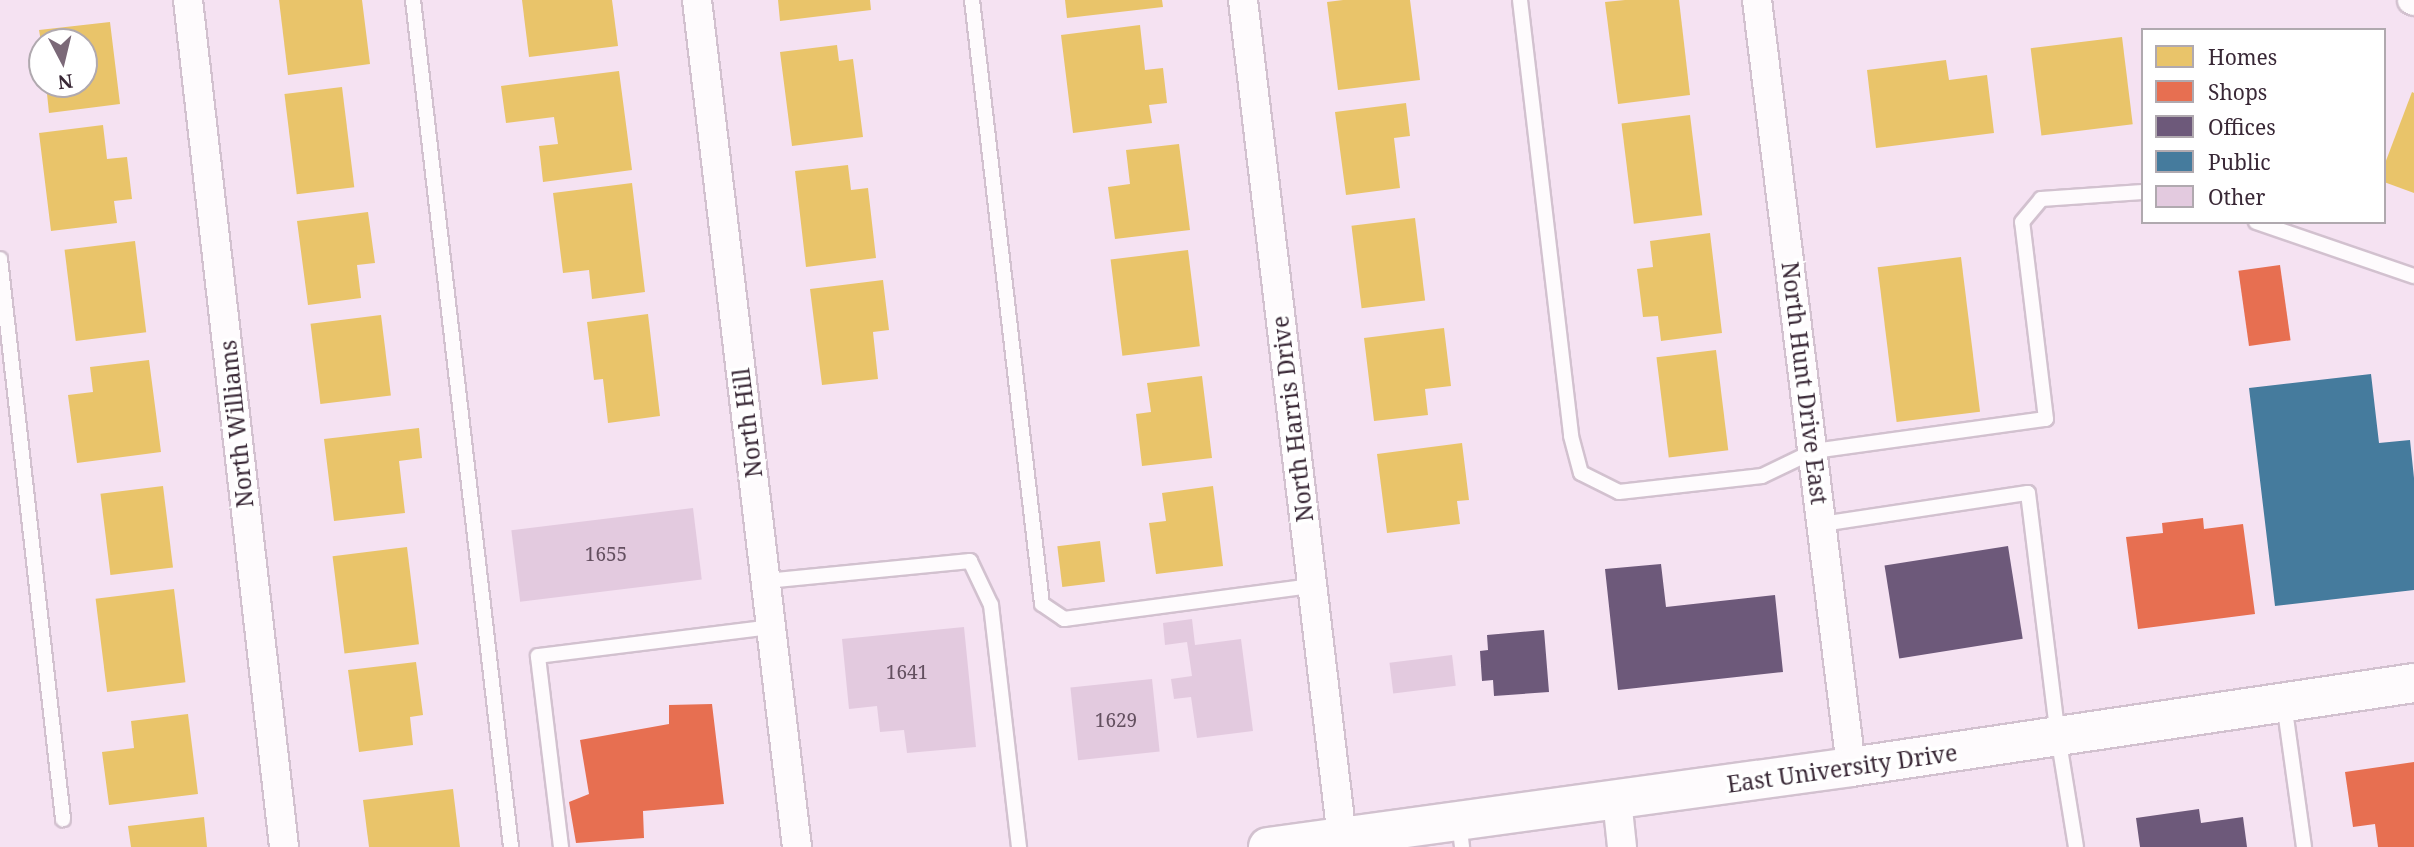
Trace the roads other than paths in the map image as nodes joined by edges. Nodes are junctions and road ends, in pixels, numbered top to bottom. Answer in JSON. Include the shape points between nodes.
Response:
{"nodes":[{"id":1,"x":188,"y":0,"type":"edge"},
{"id":2,"x":413,"y":0,"type":"edge"},
{"id":3,"x":696,"y":0,"type":"edge"},
{"id":4,"x":972,"y":0,"type":"edge"},
{"id":5,"x":1243,"y":0,"type":"edge"},
{"id":6,"x":1520,"y":0,"type":"edge"},
{"id":7,"x":1757,"y":0,"type":"edge"},
{"id":8,"x":2141,"y":192,"type":"edge"},
{"id":9,"x":2262,"y":224,"type":"edge"},
{"id":10,"x":0,"y":259,"type":"edge"},
{"id":11,"x":2414,"y":276,"type":"edge"},
{"id":12,"x":1814,"y":451,"type":"junction"},
{"id":13,"x":1822,"y":524,"type":"junction"},
{"id":14,"x":766,"y":581,"type":"junction"},
{"id":15,"x":1312,"y":586,"type":"junction"},
{"id":16,"x":771,"y":627,"type":"junction"},
{"id":17,"x":2414,"y":684,"type":"edge"},
{"id":18,"x":2284,"y":703,"type":"junction"},
{"id":19,"x":2058,"y":736,"type":"junction"},
{"id":20,"x":1851,"y":767,"type":"junction"},
{"id":21,"x":1617,"y":800,"type":"junction"},
{"id":22,"x":64,"y":819,"type":"dead end"},
{"id":23,"x":1461,"y":835,"type":"edge"},
{"id":24,"x":1342,"y":838,"type":"junction"},
{"id":25,"x":1289,"y":846,"type":"edge"},
{"id":26,"x":284,"y":847,"type":"edge"},
{"id":27,"x":511,"y":847,"type":"edge"},
{"id":28,"x":561,"y":847,"type":"edge"},
{"id":29,"x":797,"y":847,"type":"edge"},
{"id":30,"x":1019,"y":847,"type":"edge"},
{"id":31,"x":1622,"y":847,"type":"edge"},
{"id":32,"x":2076,"y":847,"type":"edge"},
{"id":33,"x":2304,"y":847,"type":"edge"}],
"edges":[{"from":1,"to":26,"type":"street","name":"North Williams"},
{"from":2,"to":27,"type":"lane"},
{"from":3,"to":14,"type":"street","name":"North Hill"},
{"from":4,"to":15,"type":"lane","via":[[1042,604],[1064,619]]},
{"from":5,"to":15,"type":"street","name":"North Harris Drive"},
{"from":6,"to":12,"type":"lane","via":[[1571,436],[1581,473],[1619,492],[1762,476]]},
{"from":7,"to":12,"type":"street","name":"North Hunt Drive East"},
{"from":8,"to":12,"type":"lane","via":[[2041,199],[2022,222],[2046,419]]},
{"from":9,"to":11,"type":"lane"},
{"from":10,"to":22,"type":"lane"},
{"from":12,"to":13,"type":"street","name":"North Hunt Drive East"},
{"from":13,"to":19,"type":"lane","via":[[2028,493]]},
{"from":13,"to":20,"type":"street","name":"North Hunt Drive East"},
{"from":14,"to":16,"type":"street","name":"North Hill"},
{"from":14,"to":30,"type":"lane","via":[[970,561],[991,605]]},
{"from":15,"to":24,"type":"street","name":"North Harris Drive"},
{"from":16,"to":28,"type":"lane","via":[[538,656]]},
{"from":16,"to":29,"type":"street","name":"North Hill"},
{"from":17,"to":18,"type":"main road","name":"East University Drive"},
{"from":18,"to":19,"type":"main road","name":"East University Drive"},
{"from":18,"to":33,"type":"lane"},
{"from":19,"to":20,"type":"main road","name":"East University Drive"},
{"from":19,"to":32,"type":"lane"},
{"from":20,"to":21,"type":"main road","name":"East University Drive"},
{"from":21,"to":23,"type":"main road","name":"East University Drive"},
{"from":21,"to":31,"type":"street"},
{"from":23,"to":24,"type":"main road","name":"East University Drive"},
{"from":24,"to":25,"type":"main road","name":"East University Drive"}]}
